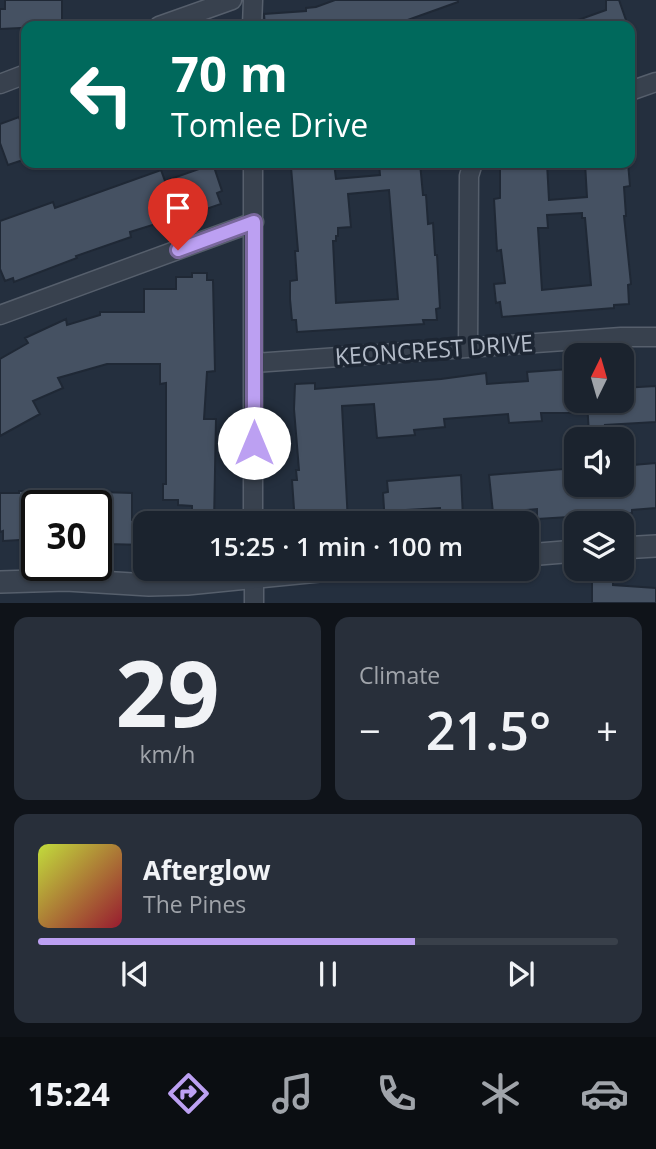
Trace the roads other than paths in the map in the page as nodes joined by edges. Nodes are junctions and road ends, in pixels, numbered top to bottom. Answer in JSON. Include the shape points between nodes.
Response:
{"nodes":[{"id":1,"x":232,"y":0,"type":"edge"},
{"id":2,"x":253,"y":0,"type":"edge"},
{"id":3,"x":173,"y":21,"type":"edge"},
{"id":4,"x":252,"y":21,"type":"edge"},
{"id":5,"x":21,"y":76,"type":"edge"},
{"id":6,"x":656,"y":82,"type":"edge"},
{"id":7,"x":0,"y":84,"type":"edge"},
{"id":8,"x":635,"y":89,"type":"edge"},
{"id":9,"x":253,"y":168,"type":"edge"},
{"id":10,"x":471,"y":168,"type":"edge"},
{"id":11,"x":254,"y":222,"type":"junction"},
{"id":12,"x":0,"y":315,"type":"edge"},
{"id":13,"x":656,"y":337,"type":"edge"},
{"id":14,"x":468,"y":348,"type":"junction"},
{"id":15,"x":254,"y":363,"type":"junction"},
{"id":16,"x":253,"y":511,"type":"edge"},
{"id":17,"x":656,"y":546,"type":"edge"},
{"id":18,"x":634,"y":547,"type":"edge"},
{"id":19,"x":564,"y":552,"type":"edge"},
{"id":20,"x":539,"y":554,"type":"edge"},
{"id":21,"x":218,"y":581,"type":"edge"},
{"id":22,"x":254,"y":581,"type":"edge"},
{"id":23,"x":0,"y":582,"type":"edge"},
{"id":24,"x":254,"y":603,"type":"edge"}],
"edges":[{"from":1,"to":3,"type":"street"},
{"from":2,"to":4,"type":"street"},
{"from":5,"to":7,"type":"street"},
{"from":6,"to":8,"type":"street"},
{"from":9,"to":11,"type":"street"},
{"from":10,"to":14,"type":"street"},
{"from":11,"to":12,"type":"street"},
{"from":11,"to":15,"type":"street"},
{"from":13,"to":14,"type":"street","name":"KEONCREST DRIVE"},
{"from":14,"to":15,"type":"street","name":"KEONCREST DRIVE"},
{"from":15,"to":16,"type":"street"},
{"from":17,"to":18,"type":"street"},
{"from":19,"to":20,"type":"street"},
{"from":21,"to":23,"type":"street","via":[[149,585]]},
{"from":22,"to":24,"type":"street"}]}
